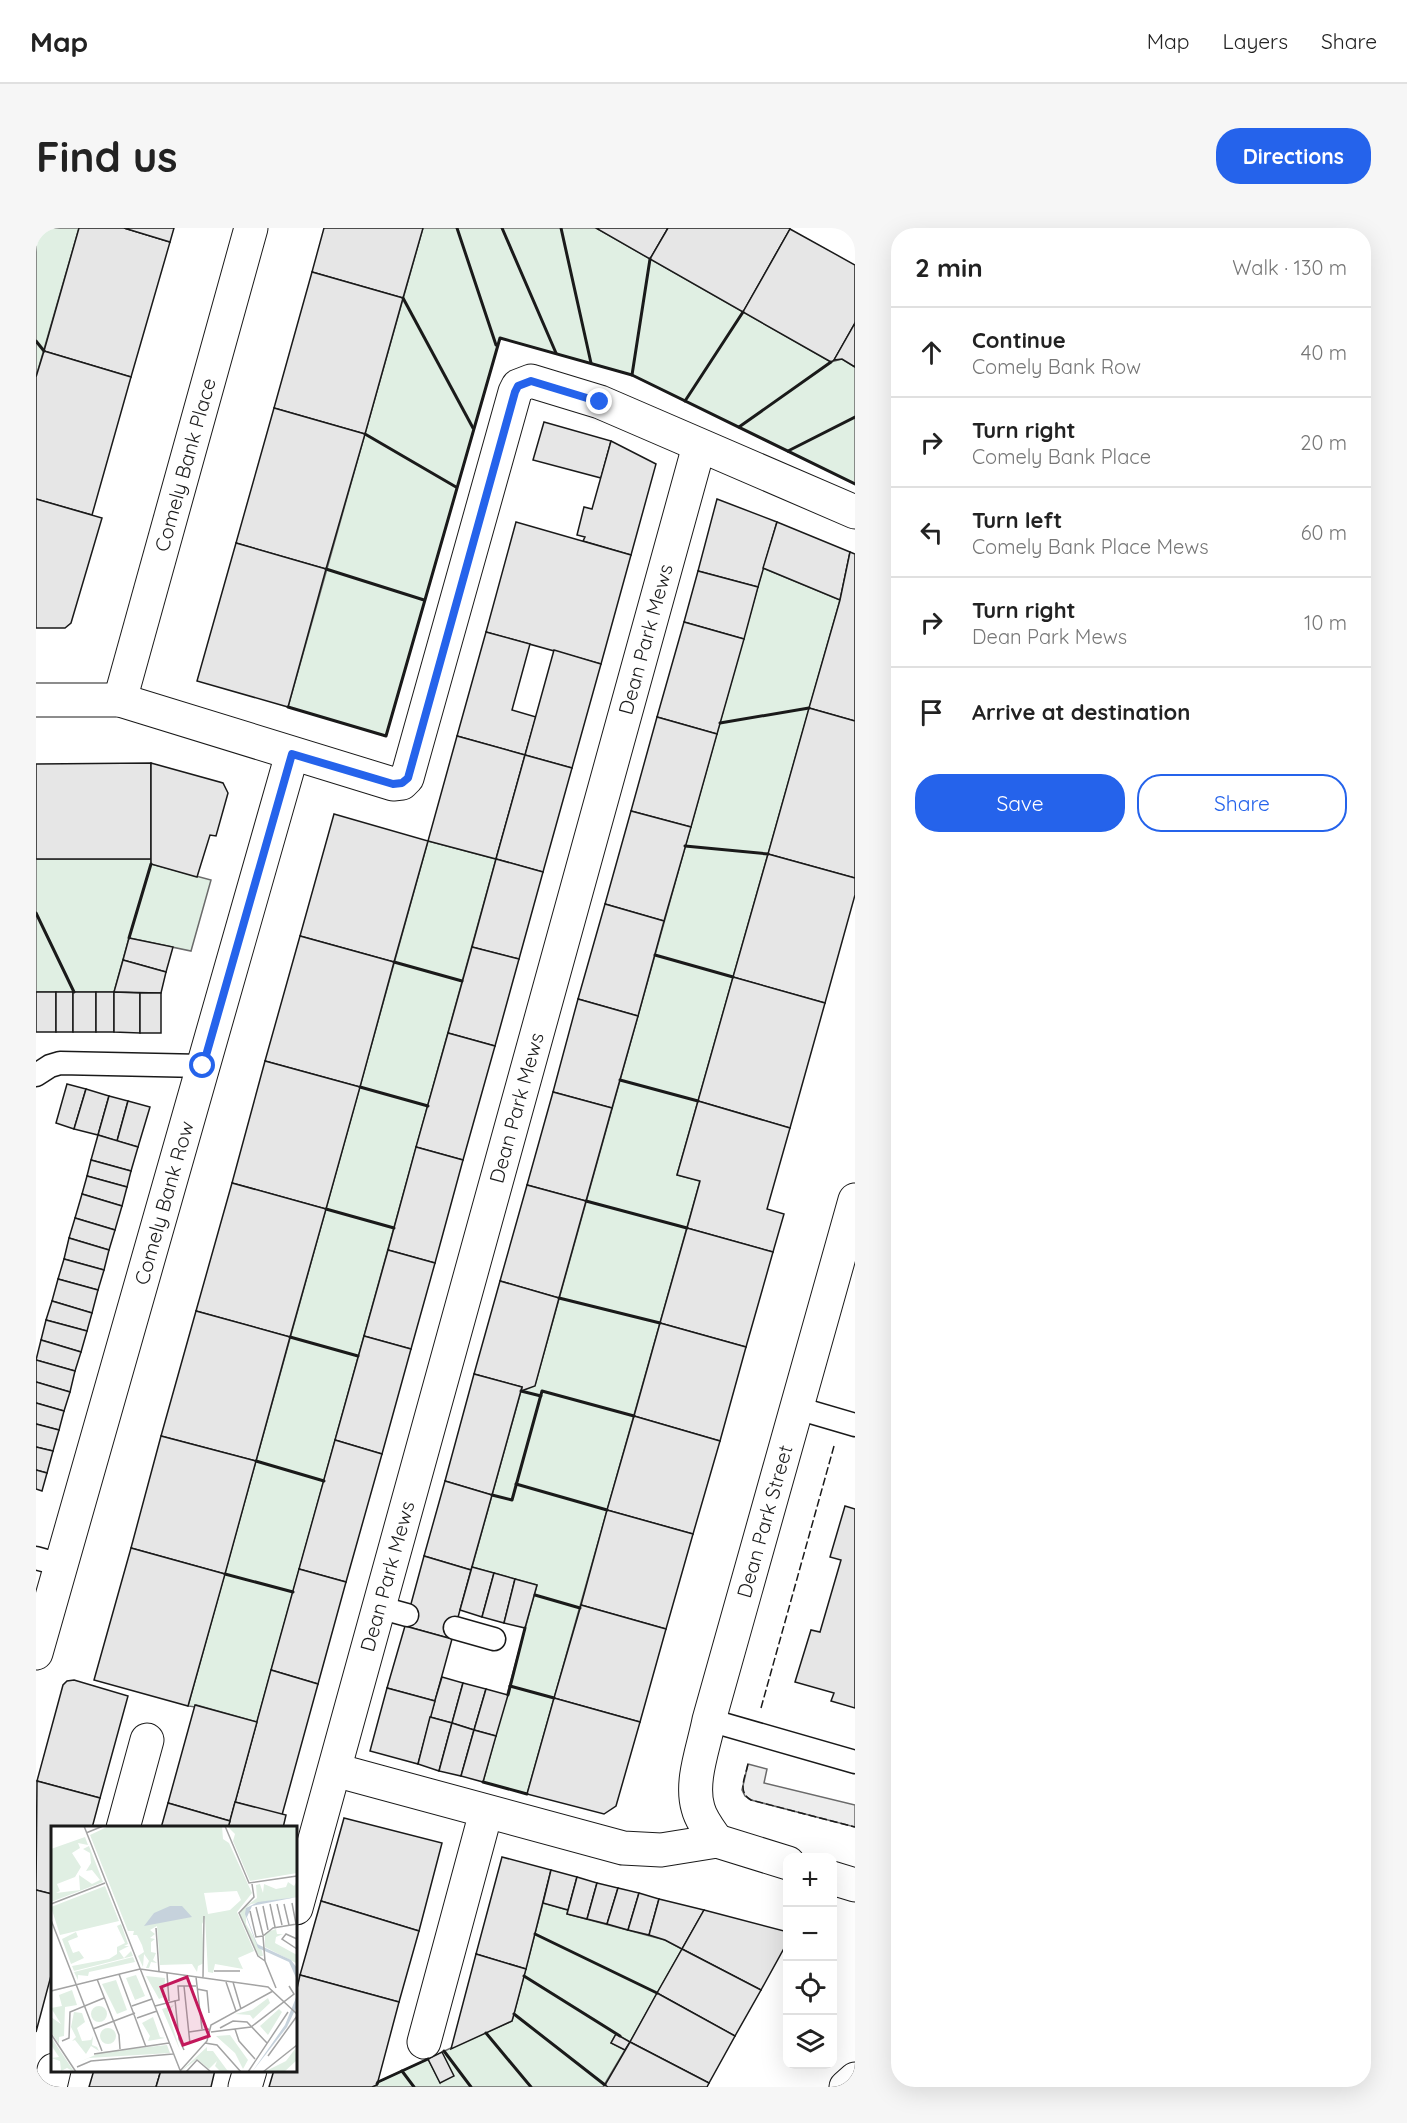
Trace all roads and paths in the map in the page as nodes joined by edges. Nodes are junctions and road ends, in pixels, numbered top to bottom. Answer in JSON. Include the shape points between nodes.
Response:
{"nodes":[{"id":1,"x":251,"y":228,"type":"edge"},
{"id":2,"x":699,"y":446,"type":"junction"},
{"id":3,"x":855,"y":512,"type":"edge"},
{"id":4,"x":36,"y":700,"type":"edge"},
{"id":5,"x":120,"y":700,"type":"junction"},
{"id":6,"x":292,"y":754,"type":"junction"},
{"id":7,"x":203,"y":1066,"type":"junction"},
{"id":8,"x":36,"y":1075,"type":"edge"},
{"id":9,"x":855,"y":1200,"type":"edge"},
{"id":10,"x":797,"y":1408,"type":"junction"},
{"id":11,"x":855,"y":1425,"type":"edge"},
{"id":12,"x":48,"y":1562,"type":"edge"},
{"id":13,"x":455,"y":1629,"type":"dead end"},
{"id":14,"x":494,"y":1639,"type":"dead end"},
{"id":15,"x":36,"y":1653,"type":"edge"},
{"id":16,"x":709,"y":1720,"type":"junction"},
{"id":17,"x":147,"y":1740,"type":"dead end"},
{"id":18,"x":855,"y":1762,"type":"edge"},
{"id":19,"x":334,"y":1770,"type":"junction"},
{"id":20,"x":486,"y":1812,"type":"junction"},
{"id":21,"x":123,"y":1826,"type":"edge"},
{"id":22,"x":717,"y":1841,"type":"junction"},
{"id":23,"x":783,"y":1861,"type":"edge"},
{"id":24,"x":837,"y":1880,"type":"edge"},
{"id":25,"x":855,"y":1885,"type":"edge"},
{"id":26,"x":297,"y":1904,"type":"edge"},
{"id":27,"x":424,"y":2042,"type":"dead end"},
{"id":28,"x":54,"y":2072,"type":"edge"},
{"id":29,"x":249,"y":2072,"type":"edge"},
{"id":30,"x":855,"y":2079,"type":"edge"},
{"id":31,"x":50,"y":2087,"type":"edge"},
{"id":32,"x":245,"y":2087,"type":"edge"},
{"id":33,"x":846,"y":2087,"type":"edge"}],
"edges":[{"from":1,"to":5,"type":"street","name":"Comely Bank Place"},
{"from":2,"to":3,"type":"street"},
{"from":2,"to":6,"type":"street","via":[[600,402],[531,381],[518,386],[408,778],[393,784]]},
{"from":2,"to":19,"type":"street","name":"Dean Park Mews","via":[[393,1611]]},
{"from":4,"to":5,"type":"street"},
{"from":5,"to":6,"type":"street"},
{"from":6,"to":7,"type":"street","name":"Comely Bank Row"},
{"from":7,"to":8,"type":"lane","via":[[60,1063]]},
{"from":7,"to":12,"type":"street","name":"Comely Bank Row"},
{"from":9,"to":10,"type":"street","name":"Dean Park Street"},
{"from":10,"to":11,"type":"lane"},
{"from":10,"to":16,"type":"street","name":"Dean Park Street"},
{"from":12,"to":15,"type":"street","name":"Comely Bank Row"},
{"from":13,"to":14,"type":"lane"},
{"from":16,"to":18,"type":"lane"},
{"from":16,"to":22,"type":"street","name":"Dean Park Street","via":[[696,1786],[698,1808]]},
{"from":17,"to":21,"type":"street"},
{"from":19,"to":20,"type":"street"},
{"from":19,"to":26,"type":"street","name":"Dean Park Mews"},
{"from":20,"to":22,"type":"street","via":[[636,1850]]},
{"from":20,"to":27,"type":"street"},
{"from":22,"to":23,"type":"street"},
{"from":24,"to":25,"type":"street"},
{"from":28,"to":31,"type":"street"},
{"from":29,"to":32,"type":"street"},
{"from":30,"to":33,"type":"street"}]}
